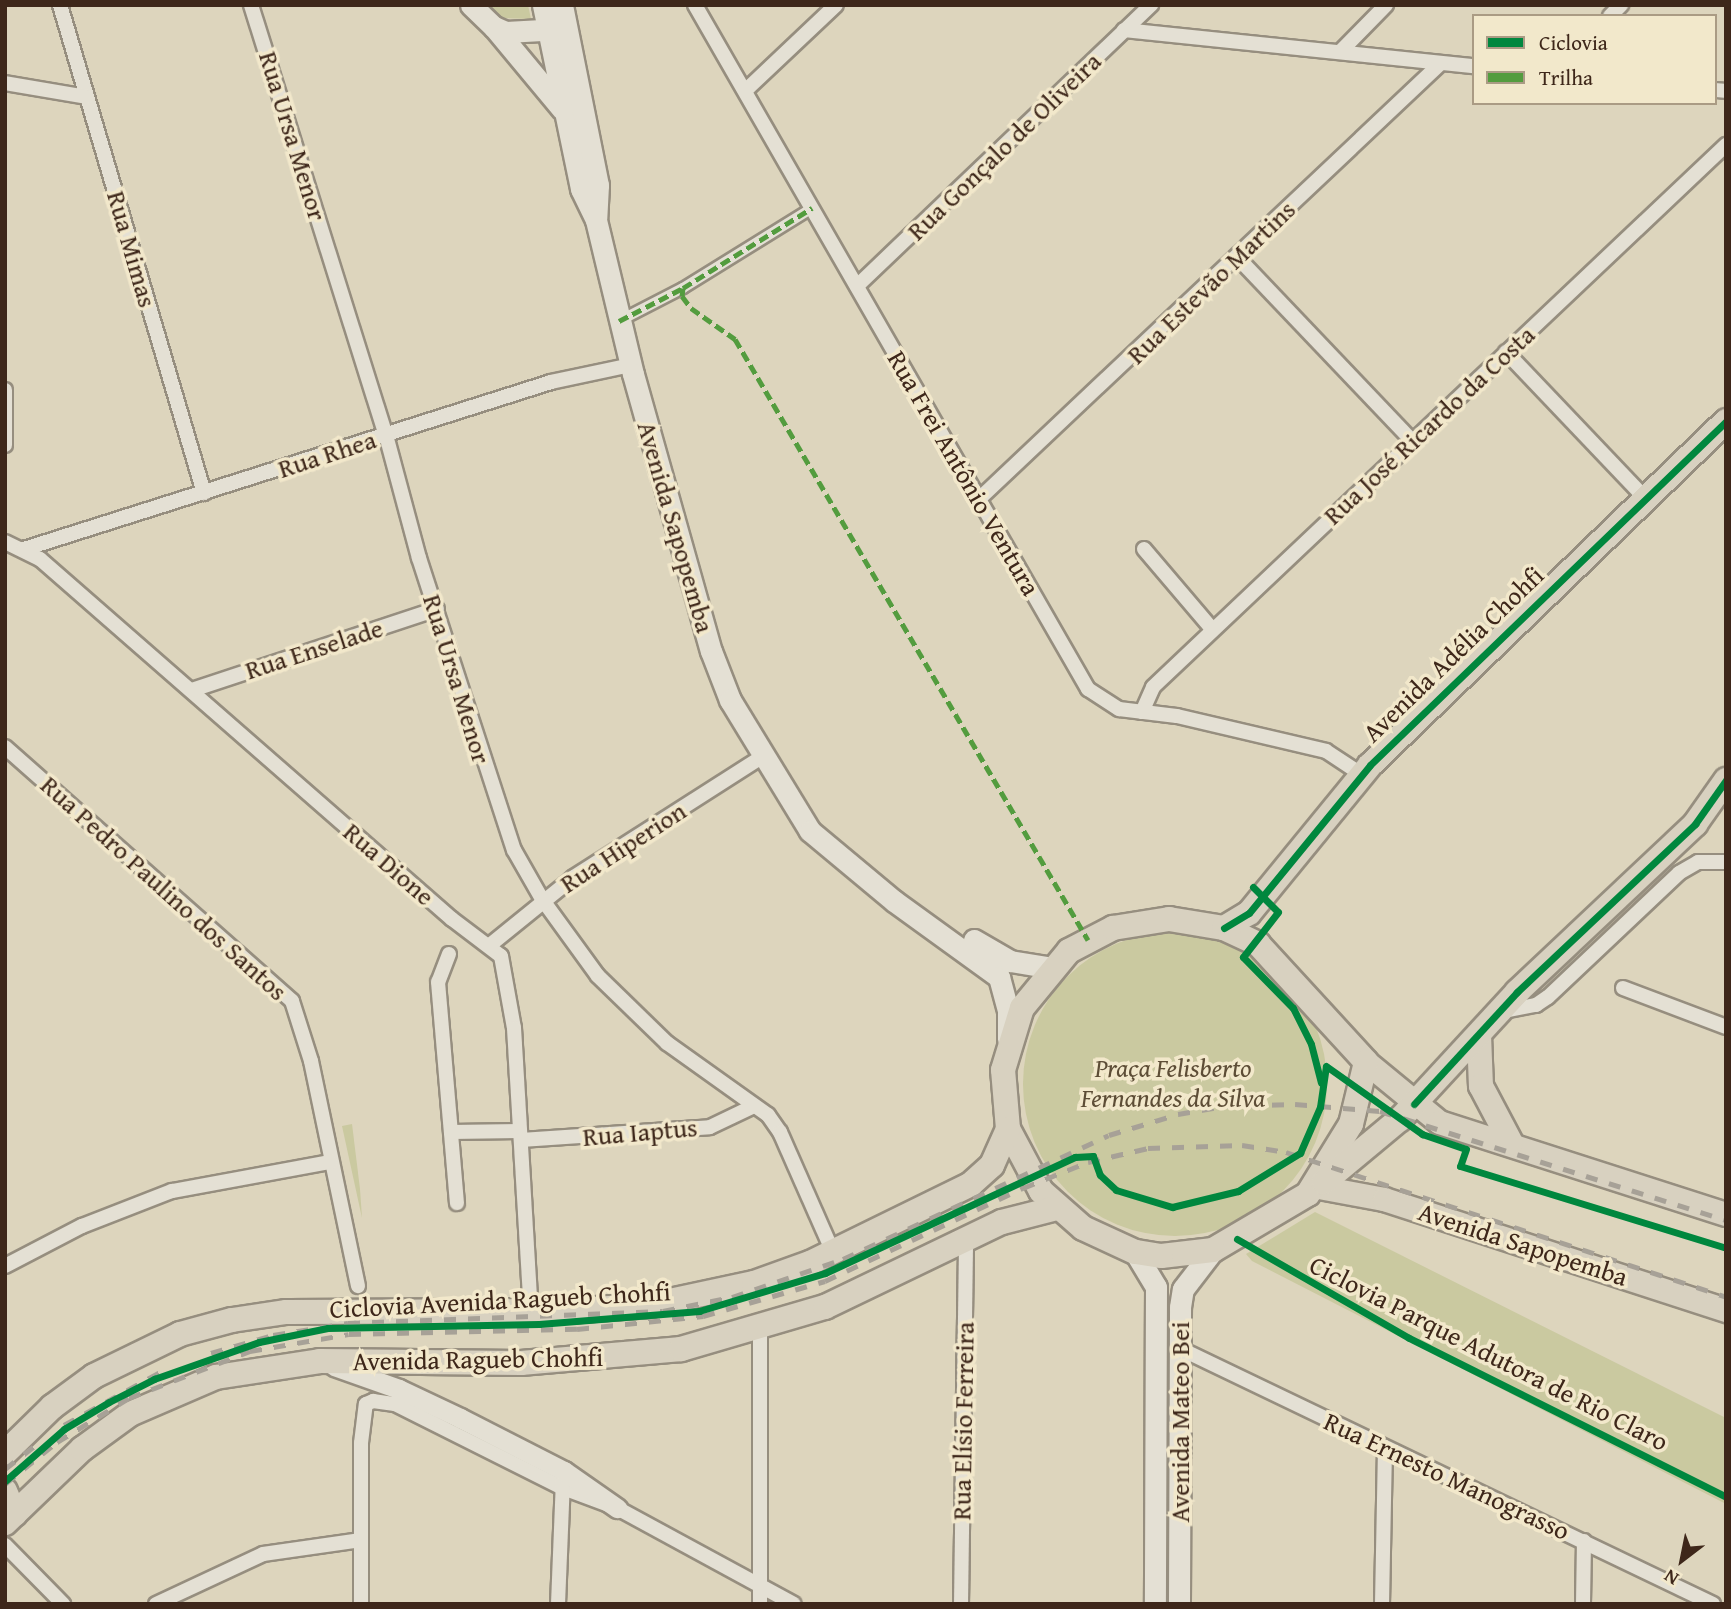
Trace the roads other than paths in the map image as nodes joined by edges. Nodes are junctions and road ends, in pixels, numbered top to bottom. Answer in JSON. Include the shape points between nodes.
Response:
{"nodes":[{"id":1,"x":60,"y":5,"type":"edge"},
{"id":2,"x":251,"y":5,"type":"edge"},
{"id":3,"x":471,"y":5,"type":"edge"},
{"id":4,"x":543,"y":5,"type":"edge"},
{"id":5,"x":562,"y":5,"type":"edge"},
{"id":6,"x":695,"y":5,"type":"edge"},
{"id":7,"x":836,"y":5,"type":"edge"},
{"id":8,"x":1151,"y":5,"type":"edge"},
{"id":9,"x":1386,"y":5,"type":"edge"},
{"id":10,"x":494,"y":27,"type":"junction"},
{"id":11,"x":557,"y":29,"type":"junction"},
{"id":12,"x":1124,"y":30,"type":"junction"},
{"id":13,"x":1340,"y":52,"type":"junction"},
{"id":14,"x":1441,"y":63,"type":"junction"},
{"id":15,"x":1472,"y":66,"type":"edge"},
{"id":16,"x":5,"y":83,"type":"edge"},
{"id":17,"x":745,"y":91,"type":"junction"},
{"id":18,"x":86,"y":97,"type":"junction"},
{"id":19,"x":565,"y":113,"type":"junction"},
{"id":20,"x":1726,"y":145,"type":"edge"},
{"id":21,"x":812,"y":208,"type":"junction"},
{"id":22,"x":596,"y":220,"type":"junction"},
{"id":23,"x":1238,"y":258,"type":"junction"},
{"id":24,"x":857,"y":286,"type":"junction"},
{"id":25,"x":619,"y":321,"type":"junction"},
{"id":26,"x":1506,"y":352,"type":"junction"},
{"id":27,"x":631,"y":365,"type":"junction"},
{"id":28,"x":5,"y":390,"type":"edge"},
{"id":29,"x":1726,"y":421,"type":"edge"},
{"id":30,"x":386,"y":435,"type":"junction"},
{"id":31,"x":1412,"y":442,"type":"junction"},
{"id":32,"x":5,"y":445,"type":"edge"},
{"id":33,"x":204,"y":493,"type":"junction"},
{"id":34,"x":1645,"y":498,"type":"junction"},
{"id":35,"x":979,"y":499,"type":"junction"},
{"id":36,"x":5,"y":542,"type":"edge"},
{"id":37,"x":24,"y":549,"type":"junction"},
{"id":38,"x":1144,"y":550,"type":"dead end"},
{"id":39,"x":437,"y":609,"type":"junction"},
{"id":40,"x":1213,"y":630,"type":"junction"},
{"id":41,"x":191,"y":690,"type":"junction"},
{"id":42,"x":1142,"y":712,"type":"junction"},
{"id":43,"x":5,"y":747,"type":"edge"},
{"id":44,"x":762,"y":757,"type":"junction"},
{"id":45,"x":1361,"y":774,"type":"junction"},
{"id":46,"x":1726,"y":780,"type":"edge"},
{"id":47,"x":802,"y":816,"type":"junction"},
{"id":48,"x":1726,"y":862,"type":"edge"},
{"id":49,"x":542,"y":899,"type":"junction"},
{"id":50,"x":1224,"y":928,"type":"junction"},
{"id":51,"x":490,"y":945,"type":"junction"},
{"id":52,"x":449,"y":954,"type":"dead end"},
{"id":53,"x":1053,"y":968,"type":"junction"},
{"id":54,"x":1623,"y":988,"type":"dead end"},
{"id":55,"x":1498,"y":1013,"type":"junction"},
{"id":56,"x":1726,"y":1027,"type":"edge"},
{"id":57,"x":1479,"y":1035,"type":"junction"},
{"id":58,"x":1009,"y":1041,"type":"junction"},
{"id":59,"x":1366,"y":1062,"type":"junction"},
{"id":60,"x":1413,"y":1104,"type":"junction"},
{"id":61,"x":754,"y":1106,"type":"junction"},
{"id":62,"x":1008,"y":1129,"type":"junction"},
{"id":63,"x":452,"y":1132,"type":"junction"},
{"id":64,"x":521,"y":1135,"type":"junction"},
{"id":65,"x":1511,"y":1143,"type":"junction"},
{"id":66,"x":330,"y":1162,"type":"junction"},
{"id":67,"x":1313,"y":1190,"type":"junction"},
{"id":68,"x":457,"y":1203,"type":"dead end"},
{"id":69,"x":1057,"y":1208,"type":"junction"},
{"id":70,"x":1726,"y":1214,"type":"edge"},
{"id":71,"x":966,"y":1239,"type":"junction"},
{"id":72,"x":1213,"y":1250,"type":"junction"},
{"id":73,"x":833,"y":1252,"type":"junction"},
{"id":74,"x":1135,"y":1252,"type":"junction"},
{"id":75,"x":5,"y":1266,"type":"edge"},
{"id":76,"x":358,"y":1286,"type":"dead end"},
{"id":77,"x":1726,"y":1310,"type":"edge"},
{"id":78,"x":531,"y":1311,"type":"junction"},
{"id":79,"x":760,"y":1329,"type":"junction"},
{"id":80,"x":1181,"y":1349,"type":"junction"},
{"id":81,"x":320,"y":1362,"type":"junction"},
{"id":82,"x":1385,"y":1448,"type":"junction"},
{"id":83,"x":5,"y":1453,"type":"edge"},
{"id":84,"x":563,"y":1479,"type":"junction"},
{"id":85,"x":5,"y":1491,"type":"edge"},
{"id":86,"x":617,"y":1508,"type":"joint"},
{"id":87,"x":10,"y":1519,"type":"edge"},
{"id":88,"x":361,"y":1540,"type":"junction"},
{"id":89,"x":1584,"y":1541,"type":"junction"},
{"id":90,"x":5,"y":1545,"type":"edge"},
{"id":91,"x":761,"y":1587,"type":"junction"},
{"id":92,"x":62,"y":1604,"type":"edge"},
{"id":93,"x":156,"y":1604,"type":"edge"},
{"id":94,"x":361,"y":1604,"type":"edge"},
{"id":95,"x":558,"y":1604,"type":"edge"},
{"id":96,"x":760,"y":1604,"type":"edge"},
{"id":97,"x":794,"y":1604,"type":"edge"},
{"id":98,"x":961,"y":1604,"type":"edge"},
{"id":99,"x":1155,"y":1604,"type":"edge"},
{"id":100,"x":1179,"y":1604,"type":"edge"},
{"id":101,"x":1382,"y":1604,"type":"edge"},
{"id":102,"x":1583,"y":1604,"type":"edge"},
{"id":103,"x":1713,"y":1604,"type":"edge"}],
"edges":[{"from":1,"to":18,"type":"street","name":"Rua Mimas"},
{"from":2,"to":30,"type":"street","name":"Rua Ursa Menor"},
{"from":3,"to":10,"type":"main road"},
{"from":4,"to":11,"type":"main road","name":"Avenida Sapopemba"},
{"from":5,"to":11,"type":"main road","name":"Avenida Sapopemba"},
{"from":6,"to":17,"type":"street","name":"Rua Frei Antônio Ventura"},
{"from":7,"to":17,"type":"street"},
{"from":8,"to":12,"type":"street","name":"Rua Gonçalo de Oliveira"},
{"from":9,"to":13,"type":"street"},
{"from":10,"to":11,"type":"main road","via":[[515,33]]},
{"from":10,"to":19,"type":"main road"},
{"from":11,"to":19,"type":"main road","name":"Avenida Sapopemba"},
{"from":11,"to":22,"type":"main road","name":"Avenida Sapopemba","via":[[598,185]]},
{"from":12,"to":13,"type":"street"},
{"from":12,"to":24,"type":"street","name":"Rua Gonçalo de Oliveira"},
{"from":13,"to":14,"type":"street"},
{"from":14,"to":15,"type":"street"},
{"from":14,"to":23,"type":"street","name":"Rua Estevão Martins"},
{"from":16,"to":18,"type":"street"},
{"from":17,"to":21,"type":"street","name":"Rua Frei Antônio Ventura"},
{"from":18,"to":33,"type":"street","name":"Rua Mimas"},
{"from":19,"to":22,"type":"main road","name":"Avenida Sapopemba","via":[[581,188]]},
{"from":20,"to":26,"type":"street","name":"Rua José Ricardo da Costa"},
{"from":21,"to":24,"type":"street","name":"Rua Frei Antônio Ventura"},
{"from":21,"to":25,"type":"street","via":[[683,288]]},
{"from":22,"to":25,"type":"main road","name":"Avenida Sapopemba"},
{"from":23,"to":31,"type":"street"},
{"from":23,"to":35,"type":"street","name":"Rua Estevão Martins"},
{"from":24,"to":35,"type":"street","name":"Rua Frei Antônio Ventura"},
{"from":25,"to":27,"type":"main road","name":"Avenida Sapopemba"},
{"from":26,"to":31,"type":"street","name":"Rua José Ricardo da Costa"},
{"from":26,"to":34,"type":"street"},
{"from":27,"to":30,"type":"street","name":"Rua Rhea","via":[[551,382]]},
{"from":27,"to":44,"type":"main road","name":"Avenida Sapopemba","via":[[711,651],[730,700]]},
{"from":28,"to":32,"type":"street"},
{"from":29,"to":34,"type":"highway","name":"Avenida Adélia Chohfi"},
{"from":30,"to":33,"type":"street","name":"Rua Rhea"},
{"from":30,"to":39,"type":"street","name":"Rua Ursa Menor"},
{"from":31,"to":40,"type":"street","name":"Rua José Ricardo da Costa"},
{"from":33,"to":37,"type":"street","name":"Rua Rhea"},
{"from":34,"to":45,"type":"highway","name":"Avenida Adélia Chohfi"},
{"from":35,"to":42,"type":"street","name":"Rua Frei Antônio Ventura","via":[[1088,690],[1119,709]]},
{"from":36,"to":37,"type":"street","name":"Rua Dione"},
{"from":37,"to":41,"type":"street","name":"Rua Dione"},
{"from":38,"to":40,"type":"street"},
{"from":39,"to":41,"type":"street","name":"Rua Enselade"},
{"from":39,"to":49,"type":"street","name":"Rua Ursa Menor","via":[[495,800],[514,850]]},
{"from":40,"to":42,"type":"street","name":"Rua José Ricardo da Costa","via":[[1153,687]]},
{"from":41,"to":51,"type":"street","name":"Rua Dione","via":[[452,919]]},
{"from":42,"to":45,"type":"street","name":"Rua Frei Antônio Ventura","via":[[1326,751]]},
{"from":43,"to":66,"type":"street","name":"Rua Pedro Paulino dos Santos","via":[[282,989],[300,1023]]},
{"from":44,"to":47,"type":"main road","name":"Avenida Sapopemba"},
{"from":44,"to":49,"type":"street","name":"Rua Hiperion"},
{"from":45,"to":50,"type":"highway","name":"Avenida Adélia Chohfi","via":[[1249,914]]},
{"from":46,"to":55,"type":"highway","via":[[1695,824]]},
{"from":47,"to":53,"type":"main road","name":"Avenida Sapopemba","via":[[819,821],[903,892],[993,952],[1010,961]]},
{"from":47,"to":58,"type":"main road","name":"Avenida Sapopemba","via":[[810,831],[894,901],[999,977],[1008,1010]]},
{"from":48,"to":55,"type":"street","via":[[1698,862],[1679,873],[1548,997],[1536,1005]]},
{"from":49,"to":51,"type":"street","name":"Rua Hiperion"},
{"from":49,"to":61,"type":"street","name":"Rua Ursa Menor","via":[[598,976],[641,1018]]},
{"from":50,"to":53,"type":"highway","via":[[1169,919],[1141,921],[1088,940]]},
{"from":50,"to":59,"type":"highway","via":[[1258,944],[1280,964]]},
{"from":51,"to":64,"type":"street","name":"Rua Dione","via":[[501,956],[507,976]]},
{"from":52,"to":63,"type":"street","via":[[438,982]]},
{"from":53,"to":58,"type":"highway","via":[[1031,992]]},
{"from":54,"to":56,"type":"street"},
{"from":55,"to":57,"type":"highway"},
{"from":57,"to":60,"type":"highway"},
{"from":57,"to":65,"type":"highway","via":[[1482,1086]]},
{"from":58,"to":62,"type":"highway","via":[[1003,1070]]},
{"from":59,"to":60,"type":"main road"},
{"from":59,"to":67,"type":"highway","via":[[1351,1124]]},
{"from":60,"to":65,"type":"main road","via":[[1439,1122]]},
{"from":60,"to":67,"type":"highway"},
{"from":61,"to":64,"type":"street","name":"Rua Iaptus","via":[[710,1127]]},
{"from":61,"to":73,"type":"street","name":"Rua Ursa Menor","via":[[768,1115],[780,1132]]},
{"from":62,"to":69,"type":"highway","via":[[1027,1172]]},
{"from":62,"to":73,"type":"highway","name":"Avenida Ragueb Chohfi","via":[[1000,1153],[984,1175]]},
{"from":63,"to":64,"type":"street","name":"Rua Iaptus"},
{"from":63,"to":68,"type":"street"},
{"from":64,"to":78,"type":"street","name":"Rua Dione"},
{"from":65,"to":70,"type":"main road"},
{"from":66,"to":75,"type":"street","via":[[172,1191],[82,1226]]},
{"from":66,"to":76,"type":"street","name":"Rua Pedro Paulino dos Santos"},
{"from":67,"to":72,"type":"highway"},
{"from":67,"to":77,"type":"main road","name":"Avenida Sapopemba","via":[[1384,1199]]},
{"from":69,"to":71,"type":"highway","name":"Avenida Ragueb Chohfi","via":[[1024,1214]]},
{"from":69,"to":74,"type":"highway","via":[[1083,1228]]},
{"from":71,"to":79,"type":"highway","name":"Avenida Ragueb Chohfi","via":[[867,1291]]},
{"from":71,"to":98,"type":"street","name":"Rua Elísio Ferreira"},
{"from":72,"to":74,"type":"highway","via":[[1173,1256]]},
{"from":72,"to":80,"type":"main road","name":"Avenida Mateo Bei","via":[[1183,1289]]},
{"from":73,"to":78,"type":"highway","name":"Avenida Ragueb Chohfi","via":[[754,1283],[694,1298]]},
{"from":74,"to":99,"type":"main road","name":"Avenida Mateo Bei","via":[[1156,1287]]},
{"from":78,"to":83,"type":"highway","name":"Avenida Ragueb Chohfi","via":[[286,1312],[180,1334],[94,1376],[52,1407]]},
{"from":79,"to":81,"type":"highway","name":"Avenida Ragueb Chohfi","via":[[681,1349],[615,1357],[521,1363]]},
{"from":79,"to":91,"type":"street"},
{"from":80,"to":82,"type":"street","name":"Rua Ernesto Manograsso"},
{"from":80,"to":100,"type":"main road","name":"Avenida Mateo Bei"},
{"from":81,"to":84,"type":"street","via":[[399,1389]]},
{"from":81,"to":87,"type":"highway","name":"Avenida Ragueb Chohfi","via":[[216,1377],[130,1414],[82,1449]]},
{"from":82,"to":89,"type":"street","name":"Rua Ernesto Manograsso"},
{"from":82,"to":101,"type":"street"},
{"from":84,"to":86,"type":"street"},
{"from":84,"to":88,"type":"street","via":[[395,1404],[373,1401],[366,1404],[363,1421]]},
{"from":84,"to":95,"type":"street"},
{"from":85,"to":87,"type":"highway"},
{"from":86,"to":91,"type":"street"},
{"from":88,"to":93,"type":"street","via":[[263,1554]]},
{"from":88,"to":94,"type":"street"},
{"from":89,"to":102,"type":"street"},
{"from":89,"to":103,"type":"street","name":"Rua Ernesto Manograsso"},
{"from":90,"to":92,"type":"street"},
{"from":91,"to":96,"type":"street"},
{"from":91,"to":97,"type":"street"}]}
